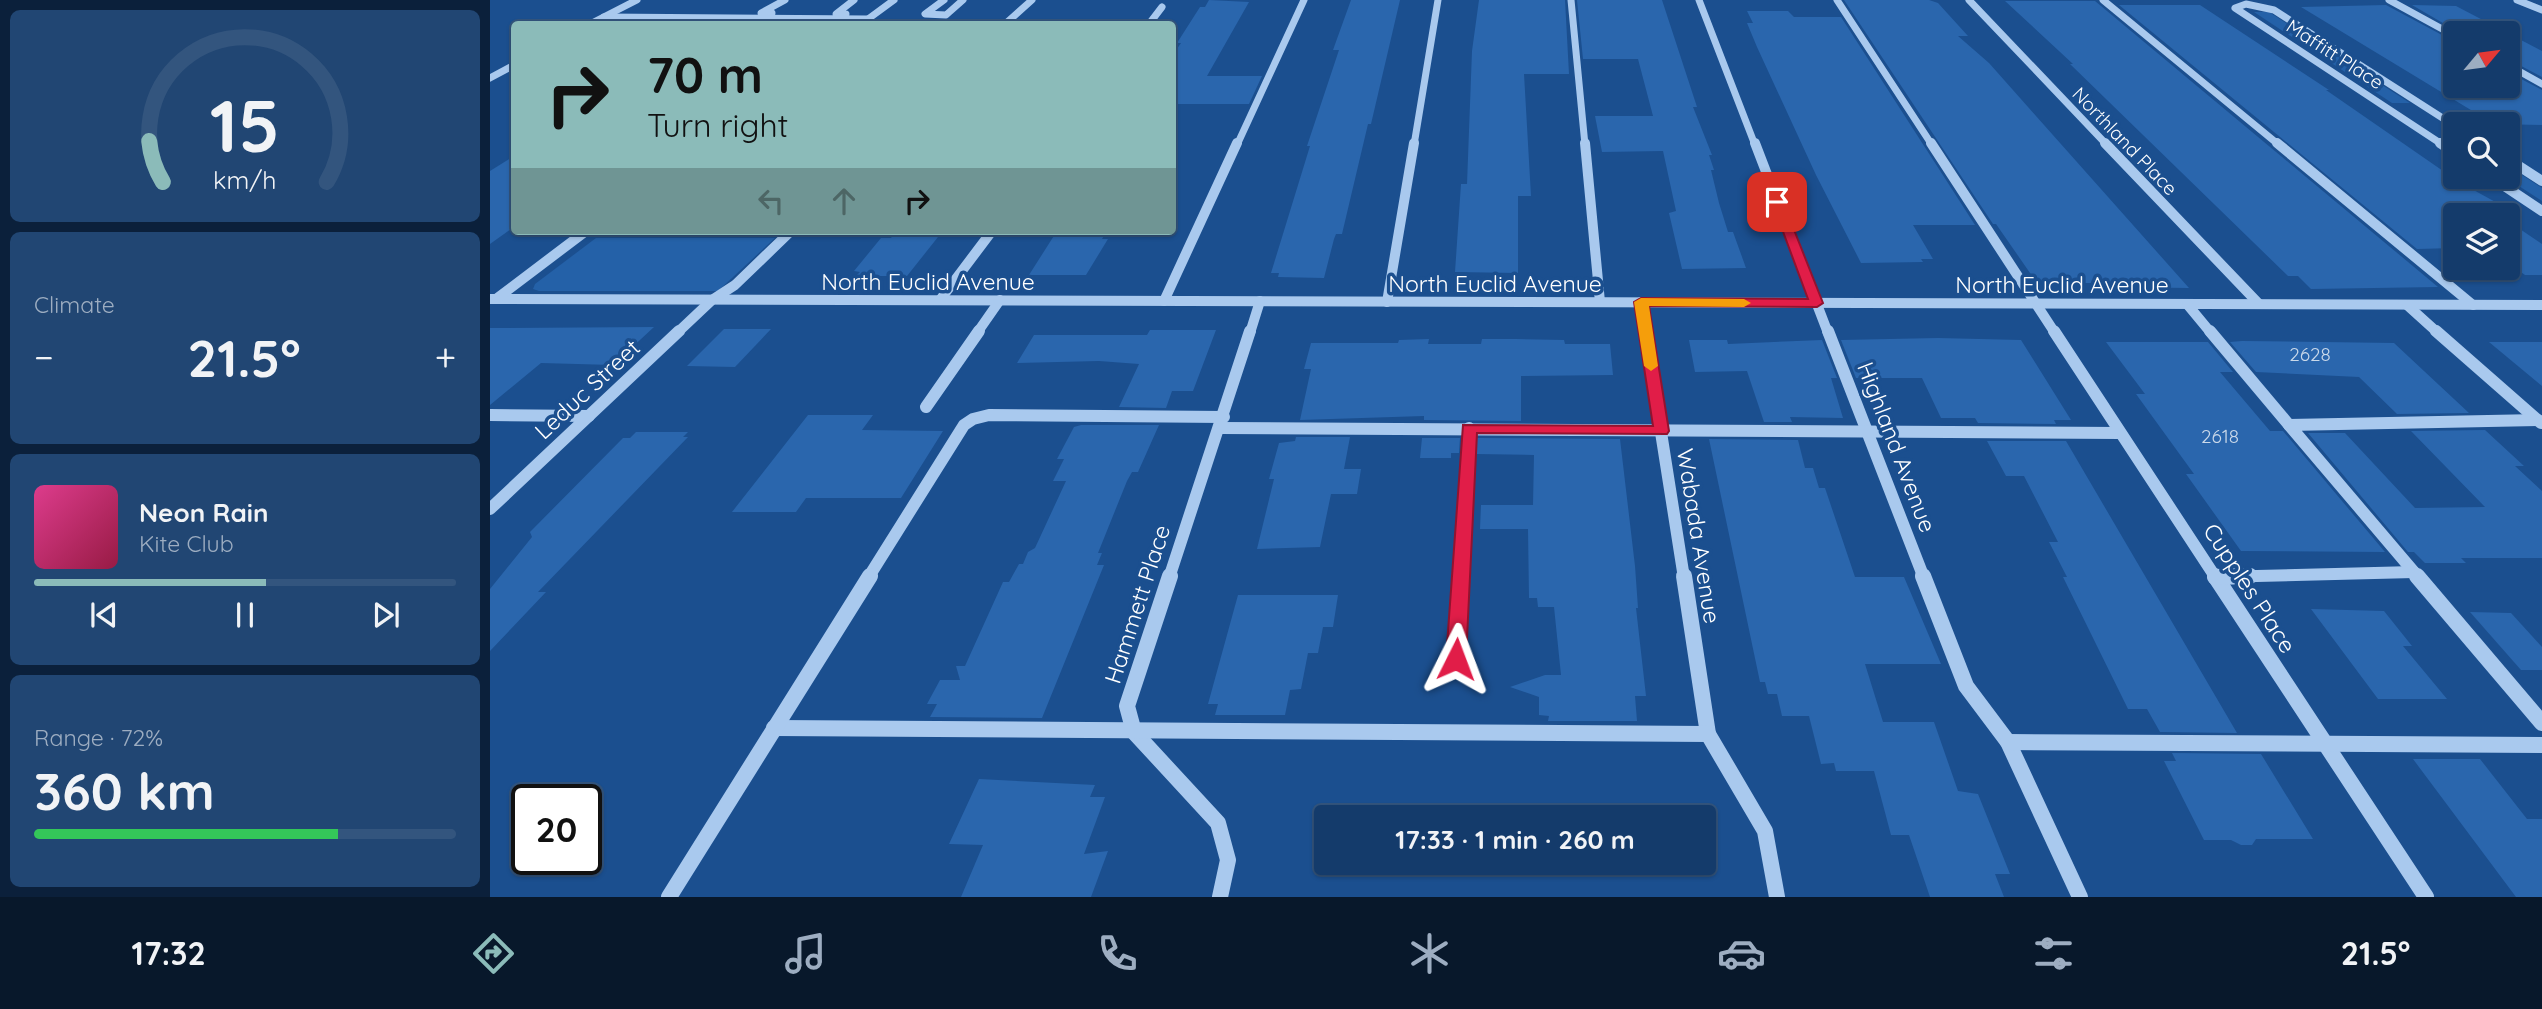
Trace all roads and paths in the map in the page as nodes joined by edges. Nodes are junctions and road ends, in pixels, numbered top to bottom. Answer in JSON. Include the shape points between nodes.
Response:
{"nodes":[{"id":1,"x":637,"y":0,"type":"edge"},
{"id":2,"x":785,"y":0,"type":"edge"},
{"id":3,"x":854,"y":0,"type":"edge"},
{"id":4,"x":894,"y":0,"type":"edge"},
{"id":5,"x":944,"y":0,"type":"edge"},
{"id":6,"x":963,"y":0,"type":"edge"},
{"id":7,"x":1032,"y":0,"type":"edge"},
{"id":8,"x":1304,"y":0,"type":"edge"},
{"id":9,"x":1438,"y":0,"type":"edge"},
{"id":10,"x":1571,"y":0,"type":"edge"},
{"id":11,"x":1699,"y":0,"type":"edge"},
{"id":12,"x":1837,"y":0,"type":"edge"},
{"id":13,"x":1969,"y":0,"type":"edge"},
{"id":14,"x":2104,"y":0,"type":"edge"},
{"id":15,"x":2389,"y":0,"type":"edge"},
{"id":16,"x":2517,"y":0,"type":"edge"},
{"id":17,"x":1162,"y":7,"type":"dead end"},
{"id":18,"x":2542,"y":10,"type":"edge"},
{"id":19,"x":836,"y":14,"type":"junction"},
{"id":20,"x":604,"y":17,"type":"junction"},
{"id":21,"x":871,"y":17,"type":"junction"},
{"id":22,"x":737,"y":18,"type":"junction"},
{"id":23,"x":596,"y":21,"type":"edge"},
{"id":24,"x":732,"y":21,"type":"edge"},
{"id":25,"x":865,"y":21,"type":"edge"},
{"id":26,"x":1008,"y":21,"type":"edge"},
{"id":27,"x":1151,"y":21,"type":"edge"},
{"id":28,"x":2443,"y":29,"type":"edge"},
{"id":29,"x":511,"y":67,"type":"edge"},
{"id":30,"x":2520,"y":72,"type":"edge"},
{"id":31,"x":490,"y":78,"type":"edge"},
{"id":32,"x":2542,"y":84,"type":"edge"},
{"id":33,"x":2443,"y":118,"type":"edge"},
{"id":34,"x":2443,"y":145,"type":"edge"},
{"id":35,"x":2520,"y":167,"type":"edge"},
{"id":36,"x":2542,"y":181,"type":"edge"},
{"id":37,"x":2509,"y":189,"type":"edge"},
{"id":38,"x":2542,"y":211,"type":"edge"},
{"id":39,"x":581,"y":235,"type":"edge"},
{"id":40,"x":787,"y":235,"type":"edge"},
{"id":41,"x":989,"y":235,"type":"edge"},
{"id":42,"x":493,"y":299,"type":"edge"},
{"id":43,"x":712,"y":300,"type":"junction"},
{"id":44,"x":940,"y":300,"type":"junction"},
{"id":45,"x":1000,"y":300,"type":"junction"},
{"id":46,"x":1164,"y":301,"type":"junction"},
{"id":47,"x":1261,"y":301,"type":"junction"},
{"id":48,"x":1387,"y":302,"type":"junction"},
{"id":49,"x":1600,"y":302,"type":"junction"},
{"id":50,"x":1641,"y":302,"type":"junction"},
{"id":51,"x":1817,"y":303,"type":"junction"},
{"id":52,"x":2037,"y":304,"type":"junction"},
{"id":53,"x":2188,"y":304,"type":"junction"},
{"id":54,"x":2259,"y":304,"type":"junction"},
{"id":55,"x":2407,"y":305,"type":"junction"},
{"id":56,"x":2473,"y":305,"type":"junction"},
{"id":57,"x":2542,"y":305,"type":"edge"},
{"id":58,"x":926,"y":407,"type":"dead end"},
{"id":59,"x":490,"y":415,"type":"edge"},
{"id":60,"x":589,"y":416,"type":"junction"},
{"id":61,"x":2540,"y":422,"type":"edge"},
{"id":62,"x":1222,"y":423,"type":"junction"},
{"id":63,"x":2289,"y":425,"type":"junction"},
{"id":64,"x":1469,"y":428,"type":"junction"},
{"id":65,"x":1661,"y":431,"type":"junction"},
{"id":66,"x":1866,"y":431,"type":"junction"},
{"id":67,"x":2120,"y":433,"type":"junction"},
{"id":68,"x":490,"y":509,"type":"edge"},
{"id":69,"x":2414,"y":572,"type":"junction"},
{"id":70,"x":2215,"y":577,"type":"junction"},
{"id":71,"x":1456,"y":659,"type":"dead end"},
{"id":72,"x":2542,"y":723,"type":"edge"},
{"id":73,"x":774,"y":729,"type":"junction"},
{"id":74,"x":1134,"y":732,"type":"junction"},
{"id":75,"x":1708,"y":734,"type":"junction"},
{"id":76,"x":2008,"y":742,"type":"junction"},
{"id":77,"x":2326,"y":745,"type":"junction"},
{"id":78,"x":2542,"y":745,"type":"edge"},
{"id":79,"x":668,"y":897,"type":"edge"},
{"id":80,"x":1220,"y":897,"type":"edge"},
{"id":81,"x":1777,"y":897,"type":"edge"},
{"id":82,"x":2080,"y":897,"type":"edge"},
{"id":83,"x":2426,"y":897,"type":"edge"}],
"edges":[{"from":1,"to":20,"type":"street"},
{"from":2,"to":19,"type":"street","via":[[761,13]]},
{"from":3,"to":19,"type":"street"},
{"from":4,"to":21,"type":"street"},
{"from":5,"to":6,"type":"street","via":[[925,14],[946,15]]},
{"from":7,"to":26,"type":"street"},
{"from":8,"to":46,"type":"street"},
{"from":9,"to":48,"type":"street"},
{"from":10,"to":49,"type":"street"},
{"from":11,"to":51,"type":"street","name":"Highland Avenue"},
{"from":12,"to":52,"type":"street"},
{"from":13,"to":54,"type":"street","name":"Northland Place"},
{"from":14,"to":56,"type":"street"},
{"from":15,"to":28,"type":"street"},
{"from":16,"to":18,"type":"street"},
{"from":17,"to":27,"type":"street"},
{"from":19,"to":21,"type":"street"},
{"from":20,"to":22,"type":"street"},
{"from":20,"to":23,"type":"street"},
{"from":21,"to":22,"type":"street"},
{"from":21,"to":25,"type":"street"},
{"from":22,"to":24,"type":"street"},
{"from":29,"to":31,"type":"street"},
{"from":30,"to":32,"type":"street"},
{"from":33,"to":34,"type":"street","name":"Maffitt Place","via":[[2274,10],[2246,5],[2235,8]]},
{"from":35,"to":36,"type":"street"},
{"from":37,"to":38,"type":"street"},
{"from":39,"to":42,"type":"street"},
{"from":40,"to":43,"type":"street","name":"Leduc Street","via":[[735,285]]},
{"from":41,"to":44,"type":"street"},
{"from":42,"to":43,"type":"street","name":"North Euclid Avenue"},
{"from":43,"to":44,"type":"street","name":"North Euclid Avenue"},
{"from":43,"to":60,"type":"street","name":"Leduc Street"},
{"from":44,"to":45,"type":"street","name":"North Euclid Avenue"},
{"from":45,"to":46,"type":"street","name":"North Euclid Avenue"},
{"from":45,"to":58,"type":"street"},
{"from":46,"to":47,"type":"street","name":"North Euclid Avenue"},
{"from":47,"to":48,"type":"street","name":"North Euclid Avenue"},
{"from":47,"to":62,"type":"street","name":"Hammett Place"},
{"from":48,"to":49,"type":"street","name":"North Euclid Avenue"},
{"from":49,"to":50,"type":"street","name":"North Euclid Avenue"},
{"from":50,"to":51,"type":"street","name":"North Euclid Avenue"},
{"from":50,"to":65,"type":"street","name":"Wabada Avenue"},
{"from":51,"to":52,"type":"street","name":"North Euclid Avenue"},
{"from":51,"to":66,"type":"street","name":"Highland Avenue"},
{"from":52,"to":53,"type":"street","name":"North Euclid Avenue"},
{"from":52,"to":67,"type":"street","name":"Cupples Place"},
{"from":53,"to":54,"type":"street","name":"North Euclid Avenue"},
{"from":53,"to":63,"type":"street"},
{"from":54,"to":55,"type":"street","name":"North Euclid Avenue"},
{"from":55,"to":56,"type":"street","name":"North Euclid Avenue"},
{"from":55,"to":61,"type":"street"},
{"from":56,"to":57,"type":"street","name":"North Euclid Avenue"},
{"from":59,"to":60,"type":"street"},
{"from":60,"to":68,"type":"street","name":"Leduc Street"},
{"from":61,"to":63,"type":"street"},
{"from":62,"to":64,"type":"street"},
{"from":62,"to":73,"type":"street","via":[[989,415],[964,425]]},
{"from":62,"to":74,"type":"street","name":"Hammett Place","via":[[1127,706]]},
{"from":63,"to":69,"type":"street"},
{"from":64,"to":65,"type":"street"},
{"from":64,"to":71,"type":"street"},
{"from":65,"to":66,"type":"street"},
{"from":65,"to":75,"type":"street","name":"Wabada Avenue"},
{"from":66,"to":67,"type":"street"},
{"from":66,"to":76,"type":"street","name":"Highland Avenue","via":[[1966,686]]},
{"from":67,"to":70,"type":"street","name":"Cupples Place"},
{"from":69,"to":70,"type":"street"},
{"from":69,"to":72,"type":"street"},
{"from":70,"to":77,"type":"street","name":"Cupples Place"},
{"from":73,"to":74,"type":"street"},
{"from":73,"to":79,"type":"street"},
{"from":74,"to":75,"type":"street"},
{"from":74,"to":80,"type":"street","via":[[1218,823],[1228,860]]},
{"from":75,"to":81,"type":"street","via":[[1765,831]]},
{"from":76,"to":77,"type":"street"},
{"from":76,"to":82,"type":"street","name":"Highland Avenue"},
{"from":77,"to":78,"type":"street"},
{"from":77,"to":83,"type":"street","name":"Cupples Place"}]}
